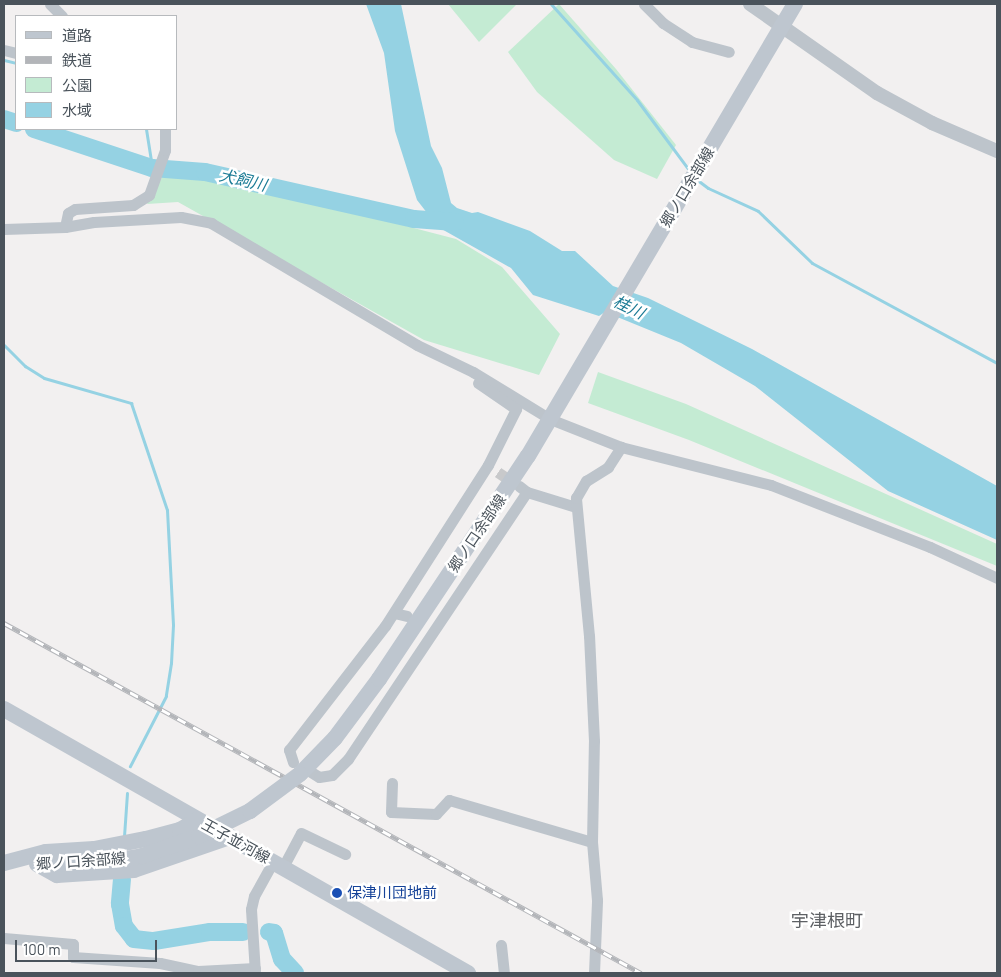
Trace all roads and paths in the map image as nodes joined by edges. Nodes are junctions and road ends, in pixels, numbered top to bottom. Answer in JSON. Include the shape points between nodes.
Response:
{"nodes":[{"id":1,"x":50,"y":4,"type":"edge"},
{"id":2,"x":644,"y":4,"type":"edge"},
{"id":3,"x":750,"y":4,"type":"edge"},
{"id":4,"x":795,"y":4,"type":"edge"},
{"id":5,"x":61,"y":15,"type":"edge"},
{"id":6,"x":783,"y":27,"type":"junction"},
{"id":7,"x":729,"y":52,"type":"dead end"},
{"id":8,"x":166,"y":130,"type":"edge"},
{"id":9,"x":997,"y":151,"type":"edge"},
{"id":10,"x":65,"y":228,"type":"junction"},
{"id":11,"x":4,"y":229,"type":"edge"},
{"id":12,"x":473,"y":372,"type":"junction"},
{"id":13,"x":550,"y":418,"type":"junction"},
{"id":14,"x":621,"y":447,"type":"junction"},
{"id":15,"x":488,"y":465,"type":"junction"},
{"id":16,"x":498,"y":472,"type":"tunnel mouth"},
{"id":17,"x":576,"y":507,"type":"junction"},
{"id":18,"x":997,"y":578,"type":"edge"},
{"id":19,"x":394,"y":613,"type":"junction"},
{"id":20,"x":408,"y":616,"type":"dead end"},
{"id":21,"x":427,"y":620,"type":"dead end"},
{"id":22,"x":441,"y":622,"type":"junction"},
{"id":23,"x":4,"y":709,"type":"edge"},
{"id":24,"x":301,"y":770,"type":"junction"},
{"id":25,"x":392,"y":784,"type":"dead end"},
{"id":26,"x":197,"y":820,"type":"junction"},
{"id":27,"x":230,"y":837,"type":"junction"},
{"id":28,"x":592,"y":842,"type":"junction"},
{"id":29,"x":345,"y":854,"type":"dead end"},
{"id":30,"x":4,"y":864,"type":"edge"},
{"id":31,"x":37,"y":864,"type":"junction"},
{"id":32,"x":278,"y":864,"type":"junction"},
{"id":33,"x":4,"y":938,"type":"edge"},
{"id":34,"x":501,"y":945,"type":"dead end"},
{"id":35,"x":255,"y":971,"type":"edge"},
{"id":36,"x":468,"y":973,"type":"edge"},
{"id":37,"x":504,"y":973,"type":"edge"},
{"id":38,"x":594,"y":973,"type":"edge"}],
"edges":[{"from":1,"to":5,"type":"street"},
{"from":2,"to":7,"type":"street","via":[[663,23],[692,42]]},
{"from":3,"to":6,"type":"street"},
{"from":4,"to":6,"type":"main road","name":"郷ノ口余部線"},
{"from":6,"to":9,"type":"street","via":[[876,93],[932,123]]},
{"from":6,"to":13,"type":"main road","name":"郷ノ口余部線"},
{"from":8,"to":10,"type":"street","via":[[164,150],[149,195],[133,205],[75,209],[68,213]]},
{"from":10,"to":11,"type":"street"},
{"from":10,"to":12,"type":"street","via":[[94,222],[181,217],[211,223],[417,345]]},
{"from":12,"to":13,"type":"street"},
{"from":12,"to":15,"type":"street","via":[[478,384],[516,409]]},
{"from":13,"to":14,"type":"street"},
{"from":13,"to":24,"type":"main road","name":"郷ノ口余部線","via":[[379,679],[335,738]]},
{"from":14,"to":17,"type":"street","via":[[608,467],[590,478],[579,490]]},
{"from":14,"to":18,"type":"street","via":[[771,485],[930,547]]},
{"from":15,"to":16,"type":"street"},
{"from":15,"to":19,"type":"street"},
{"from":17,"to":22,"type":"street","via":[[523,489]]},
{"from":17,"to":28,"type":"street","via":[[590,646],[594,741]]},
{"from":19,"to":20,"type":"street"},
{"from":19,"to":24,"type":"street","via":[[289,750]]},
{"from":21,"to":22,"type":"street"},
{"from":22,"to":24,"type":"street","via":[[348,759],[332,775],[319,777]]},
{"from":23,"to":26,"type":"main road","name":"王子並河線"},
{"from":24,"to":31,"type":"main road","name":"郷ノ口余部線","bridge":true,"via":[[250,811],[199,836],[142,856],[109,862]]},
{"from":25,"to":28,"type":"street","via":[[390,812],[436,814],[449,800]]},
{"from":26,"to":27,"type":"main road","name":"王子並河線"},
{"from":26,"to":30,"type":"main road","via":[[180,830],[146,839],[94,849],[46,852]]},
{"from":27,"to":31,"type":"main road","via":[[134,870],[57,876]]},
{"from":27,"to":32,"type":"main road","name":"王子並河線"},
{"from":28,"to":38,"type":"street","via":[[597,900]]},
{"from":29,"to":32,"type":"street","via":[[301,833]]},
{"from":30,"to":31,"type":"main road","name":"郷ノ口余部線"},
{"from":32,"to":35,"type":"street","via":[[254,896],[251,909]]},
{"from":32,"to":36,"type":"main road","name":"王子並河線"},
{"from":33,"to":35,"type":"street","via":[[73,944],[73,957],[160,963],[198,971]]},
{"from":34,"to":37,"type":"street"}]}
